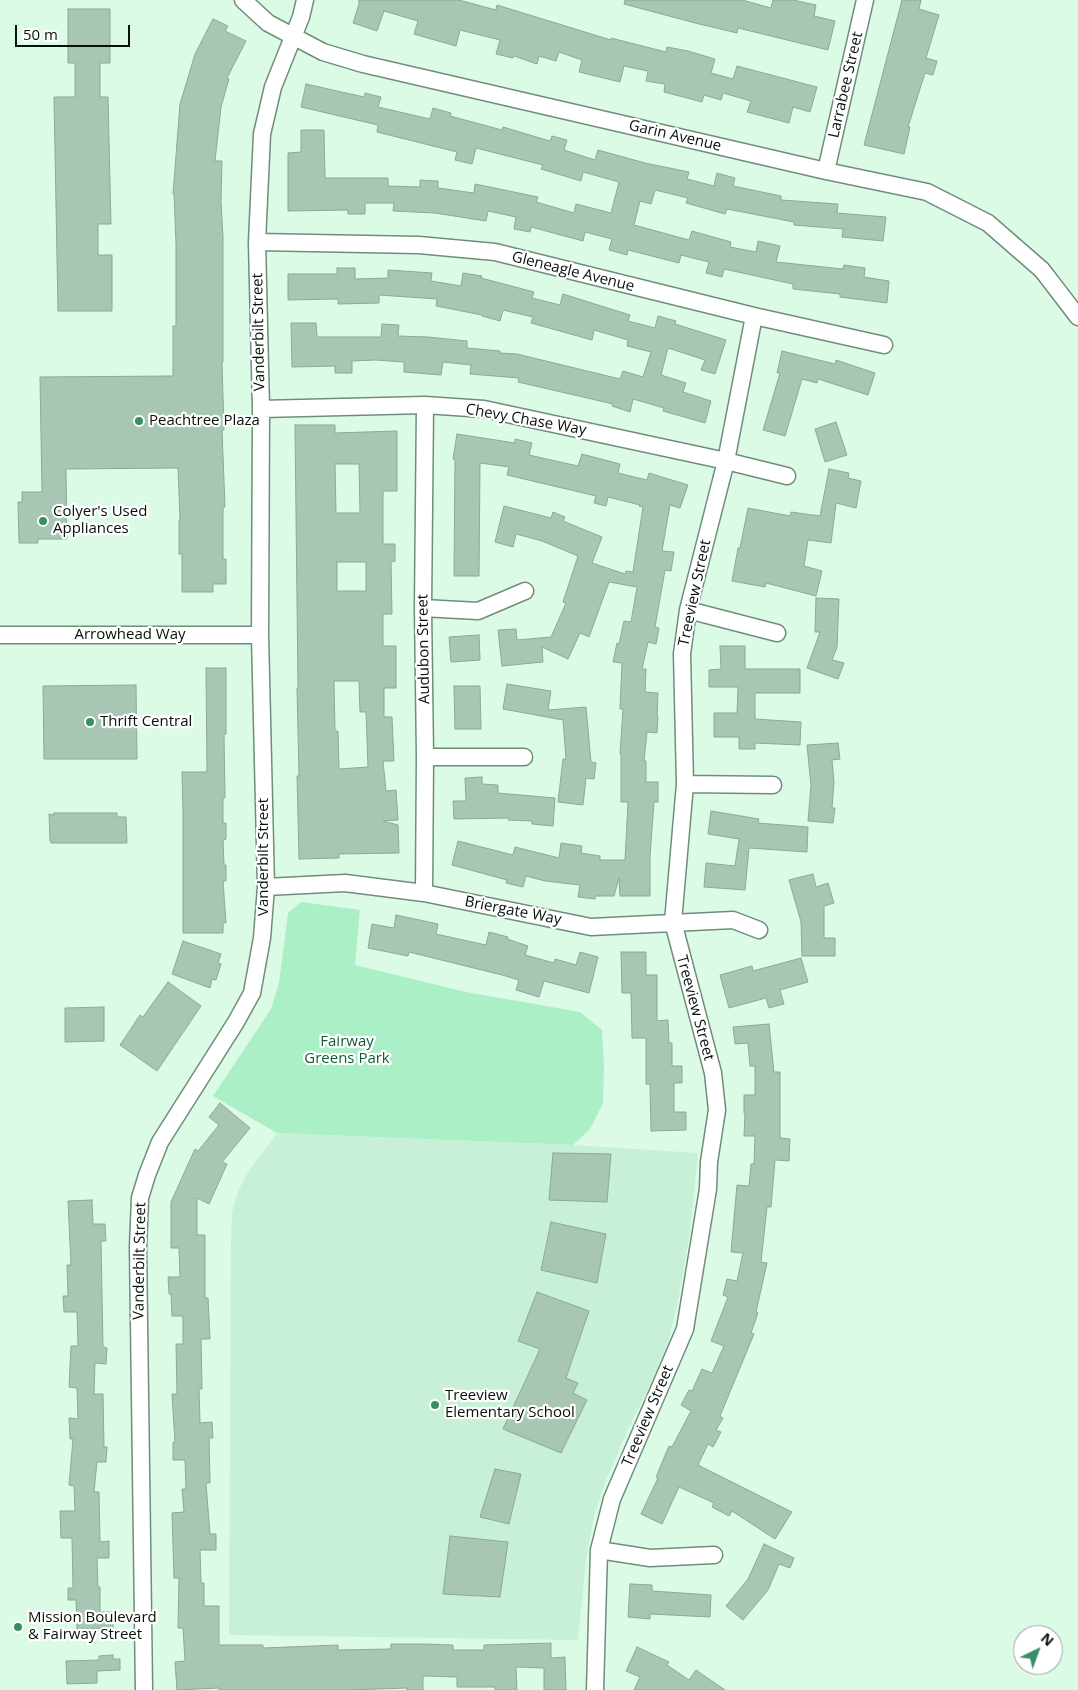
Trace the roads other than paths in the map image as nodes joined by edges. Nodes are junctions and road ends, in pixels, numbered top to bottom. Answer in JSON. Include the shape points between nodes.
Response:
{"nodes":[{"id":1,"x":243,"y":0,"type":"edge"},
{"id":2,"x":305,"y":0,"type":"edge"},
{"id":3,"x":865,"y":0,"type":"edge"},
{"id":4,"x":293,"y":36,"type":"junction"},
{"id":5,"x":826,"y":171,"type":"junction"},
{"id":6,"x":257,"y":242,"type":"junction"},
{"id":7,"x":754,"y":316,"type":"junction"},
{"id":8,"x":1078,"y":317,"type":"edge"},
{"id":9,"x":884,"y":345,"type":"dead end"},
{"id":10,"x":425,"y":405,"type":"junction"},
{"id":11,"x":261,"y":409,"type":"junction"},
{"id":12,"x":726,"y":461,"type":"junction"},
{"id":13,"x":787,"y":476,"type":"dead end"},
{"id":14,"x":525,"y":591,"type":"dead end"},
{"id":15,"x":423,"y":608,"type":"junction"},
{"id":16,"x":688,"y":610,"type":"junction"},
{"id":17,"x":777,"y":633,"type":"dead end"},
{"id":18,"x":260,"y":634,"type":"junction"},
{"id":19,"x":0,"y":635,"type":"edge"},
{"id":20,"x":425,"y":757,"type":"junction"},
{"id":21,"x":524,"y":757,"type":"dead end"},
{"id":22,"x":685,"y":784,"type":"junction"},
{"id":23,"x":773,"y":785,"type":"dead end"},
{"id":24,"x":266,"y":887,"type":"junction"},
{"id":25,"x":424,"y":893,"type":"junction"},
{"id":26,"x":673,"y":922,"type":"junction"},
{"id":27,"x":759,"y":930,"type":"dead end"},
{"id":28,"x":598,"y":1550,"type":"junction"},
{"id":29,"x":714,"y":1555,"type":"dead end"},
{"id":30,"x":144,"y":1690,"type":"edge"},
{"id":31,"x":595,"y":1690,"type":"edge"}],
"edges":[{"from":1,"to":4,"type":"street","name":"Garin Avenue","via":[[268,23]]},
{"from":2,"to":4,"type":"street","name":"Vanderbilt Street"},
{"from":3,"to":5,"type":"street","name":"Larrabee Street"},
{"from":4,"to":5,"type":"street","name":"Garin Avenue","via":[[323,52],[363,64]]},
{"from":4,"to":6,"type":"street","name":"Vanderbilt Street","via":[[274,87],[262,134]]},
{"from":5,"to":8,"type":"street","name":"Garin Avenue","via":[[927,192],[988,223],[1042,270]]},
{"from":6,"to":7,"type":"street","name":"Gleneagle Avenue","via":[[418,245],[494,252]]},
{"from":6,"to":11,"type":"street","name":"Vanderbilt Street"},
{"from":7,"to":9,"type":"street","name":"Gleneagle Avenue"},
{"from":7,"to":12,"type":"street","name":"Treeview Street"},
{"from":10,"to":11,"type":"street","name":"Chevy Chase Way"},
{"from":10,"to":12,"type":"street","name":"Chevy Chase Way","via":[[484,409]]},
{"from":10,"to":15,"type":"street","name":"Audubon Street"},
{"from":11,"to":18,"type":"street","name":"Vanderbilt Street"},
{"from":12,"to":13,"type":"street","name":"Chevy Chase Way"},
{"from":12,"to":16,"type":"street","name":"Treeview Street"},
{"from":14,"to":15,"type":"street","via":[[478,611]]},
{"from":15,"to":20,"type":"street","name":"Audubon Street"},
{"from":16,"to":17,"type":"street"},
{"from":16,"to":22,"type":"street","name":"Treeview Street","via":[[682,654]]},
{"from":18,"to":19,"type":"street","name":"Arrowhead Way"},
{"from":18,"to":24,"type":"street","name":"Vanderbilt Street"},
{"from":20,"to":21,"type":"street"},
{"from":20,"to":25,"type":"street","name":"Audubon Street"},
{"from":22,"to":23,"type":"street"},
{"from":22,"to":26,"type":"street","name":"Treeview Street"},
{"from":24,"to":25,"type":"street","name":"Briergate Way","via":[[345,883]]},
{"from":24,"to":30,"type":"street","name":"Vanderbilt Street","via":[[262,938],[252,993],[160,1142],[140,1198]]},
{"from":25,"to":26,"type":"street","name":"Briergate Way","via":[[590,927]]},
{"from":26,"to":27,"type":"street","name":"Briergate Way","via":[[733,920]]},
{"from":26,"to":28,"type":"street","name":"Treeview Street","via":[[713,1073],[717,1110],[708,1189],[685,1329],[612,1499]]},
{"from":28,"to":29,"type":"street","via":[[650,1558]]},
{"from":28,"to":31,"type":"street","name":"Treeview Street"}]}
